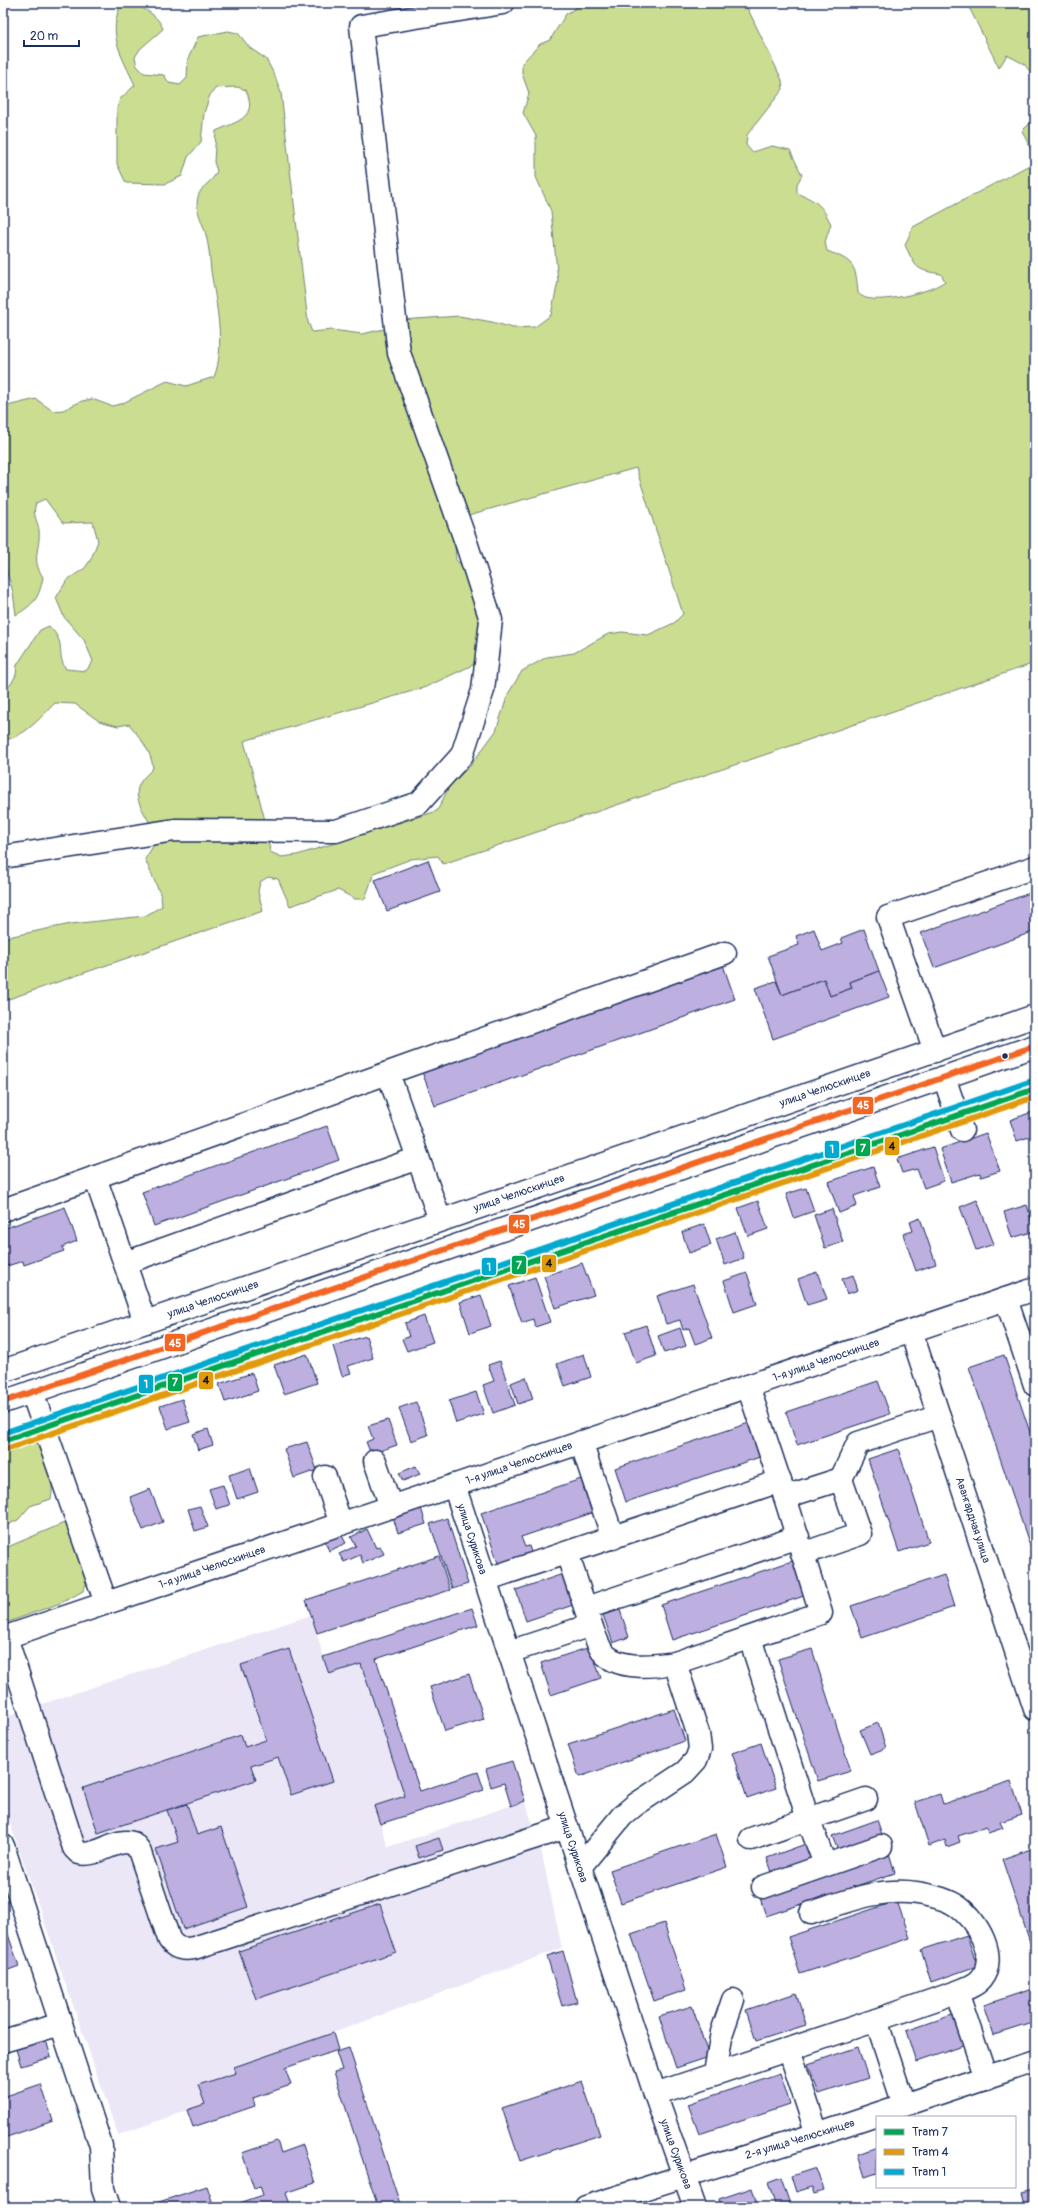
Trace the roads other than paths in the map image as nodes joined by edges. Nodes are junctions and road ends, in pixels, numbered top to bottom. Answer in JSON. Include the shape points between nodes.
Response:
{"nodes":[{"id":1,"x":503,"y":3,"type":"edge"},
{"id":2,"x":3,"y":857,"type":"edge"},
{"id":3,"x":1035,"y":867,"type":"edge"},
{"id":4,"x":725,"y":953,"type":"dead end"},
{"id":5,"x":1035,"y":1016,"type":"edge"},
{"id":6,"x":1035,"y":1046,"type":"edge"},
{"id":7,"x":934,"y":1051,"type":"junction"},
{"id":8,"x":388,"y":1073,"type":"junction"},
{"id":9,"x":944,"y":1078,"type":"junction"},
{"id":10,"x":962,"y":1130,"type":"dead end"},
{"id":11,"x":418,"y":1158,"type":"junction"},
{"id":12,"x":95,"y":1177,"type":"junction"},
{"id":13,"x":3,"y":1210,"type":"edge"},
{"id":14,"x":440,"y":1220,"type":"junction"},
{"id":15,"x":451,"y":1248,"type":"junction"},
{"id":16,"x":124,"y":1263,"type":"junction"},
{"id":17,"x":1035,"y":1289,"type":"edge"},
{"id":18,"x":1006,"y":1299,"type":"junction"},
{"id":19,"x":145,"y":1322,"type":"junction"},
{"id":20,"x":911,"y":1331,"type":"junction"},
{"id":21,"x":155,"y":1350,"type":"junction"},
{"id":22,"x":13,"y":1367,"type":"edge"},
{"id":23,"x":1035,"y":1385,"type":"edge"},
{"id":24,"x":748,"y":1386,"type":"junction"},
{"id":25,"x":32,"y":1392,"type":"junction"},
{"id":26,"x":3,"y":1402,"type":"edge"},
{"id":27,"x":939,"y":1416,"type":"junction"},
{"id":28,"x":581,"y":1442,"type":"junction"},
{"id":29,"x":376,"y":1461,"type":"dead end"},
{"id":30,"x":325,"y":1477,"type":"dead end"},
{"id":31,"x":841,"y":1479,"type":"junction"},
{"id":32,"x":454,"y":1485,"type":"junction"},
{"id":33,"x":783,"y":1489,"type":"junction"},
{"id":34,"x":391,"y":1507,"type":"junction"},
{"id":35,"x":341,"y":1524,"type":"junction"},
{"id":36,"x":613,"y":1538,"type":"junction"},
{"id":37,"x":800,"y":1546,"type":"junction"},
{"id":38,"x":567,"y":1553,"type":"junction"},
{"id":39,"x":485,"y":1580,"type":"junction"},
{"id":40,"x":106,"y":1603,"type":"junction"},
{"id":41,"x":588,"y":1616,"type":"junction"},
{"id":42,"x":5,"y":1637,"type":"edge"},
{"id":43,"x":750,"y":1638,"type":"junction"},
{"id":44,"x":509,"y":1652,"type":"junction"},
{"id":45,"x":675,"y":1663,"type":"junction"},
{"id":46,"x":1035,"y":1709,"type":"edge"},
{"id":47,"x":866,"y":1799,"type":"dead end"},
{"id":48,"x":808,"y":1819,"type":"junction"},
{"id":49,"x":566,"y":1827,"type":"junction"},
{"id":50,"x":751,"y":1838,"type":"dead end"},
{"id":51,"x":3,"y":1846,"type":"edge"},
{"id":52,"x":881,"y":1846,"type":"dead end"},
{"id":53,"x":826,"y":1864,"type":"junction"},
{"id":54,"x":580,"y":1867,"type":"junction"},
{"id":55,"x":763,"y":1887,"type":"dead end"},
{"id":56,"x":811,"y":1913,"type":"dead end"},
{"id":57,"x":957,"y":1992,"type":"junction"},
{"id":58,"x":732,"y":2000,"type":"dead end"},
{"id":59,"x":876,"y":2020,"type":"junction"},
{"id":60,"x":61,"y":2024,"type":"junction"},
{"id":61,"x":3,"y":2041,"type":"edge"},
{"id":62,"x":789,"y":2049,"type":"junction"},
{"id":63,"x":1035,"y":2061,"type":"edge"},
{"id":64,"x":715,"y":2073,"type":"junction"},
{"id":65,"x":986,"y":2078,"type":"junction"},
{"id":66,"x":655,"y":2094,"type":"junction"},
{"id":67,"x":904,"y":2105,"type":"junction"},
{"id":68,"x":818,"y":2134,"type":"junction"},
{"id":69,"x":685,"y":2175,"type":"junction"},
{"id":70,"x":109,"y":2207,"type":"edge"},
{"id":71,"x":586,"y":2207,"type":"edge"},
{"id":72,"x":695,"y":2207,"type":"edge"}],
"edges":[{"from":1,"to":2,"type":"street","via":[[362,26],[399,353],[491,620],[483,690],[462,755],[420,803],[336,831],[176,830]]},
{"from":3,"to":7,"type":"street","via":[[888,917]]},
{"from":4,"to":8,"type":"street"},
{"from":5,"to":7,"type":"street","name":"улица Челюскинцев"},
{"from":6,"to":9,"type":"street"},
{"from":7,"to":9,"type":"street"},
{"from":7,"to":14,"type":"street","name":"улица Челюскинцев"},
{"from":8,"to":11,"type":"street"},
{"from":8,"to":12,"type":"street"},
{"from":9,"to":10,"type":"street"},
{"from":9,"to":15,"type":"street"},
{"from":11,"to":14,"type":"street"},
{"from":11,"to":16,"type":"street"},
{"from":12,"to":13,"type":"street"},
{"from":12,"to":16,"type":"street"},
{"from":14,"to":15,"type":"street"},
{"from":14,"to":19,"type":"street","name":"улица Челюскинцев"},
{"from":15,"to":21,"type":"street"},
{"from":16,"to":19,"type":"street"},
{"from":17,"to":18,"type":"street","name":"1-я улица Челюскинцев"},
{"from":18,"to":20,"type":"street","name":"1-я улица Челюскинцев"},
{"from":18,"to":23,"type":"street"},
{"from":19,"to":21,"type":"street"},
{"from":19,"to":22,"type":"street","name":"улица Челюскинцев"},
{"from":20,"to":24,"type":"street","name":"1-я улица Челюскинцев"},
{"from":20,"to":27,"type":"street","name":"Авангардная улица"},
{"from":21,"to":25,"type":"street"},
{"from":22,"to":25,"type":"street"},
{"from":24,"to":28,"type":"street","name":"1-я улица Челюскинцев"},
{"from":24,"to":33,"type":"street"},
{"from":25,"to":26,"type":"street"},
{"from":25,"to":40,"type":"street"},
{"from":27,"to":31,"type":"street","via":[[858,1443]]},
{"from":27,"to":46,"type":"street","name":"Авангардная улица"},
{"from":28,"to":32,"type":"street","name":"1-я улица Челюскинцев"},
{"from":28,"to":36,"type":"street"},
{"from":29,"to":34,"type":"street"},
{"from":30,"to":35,"type":"street"},
{"from":31,"to":33,"type":"street"},
{"from":31,"to":37,"type":"street","via":[[860,1534]]},
{"from":32,"to":34,"type":"street","name":"1-я улица Челюскинцев"},
{"from":32,"to":39,"type":"street","name":"улица Сурикова"},
{"from":33,"to":36,"type":"street"},
{"from":33,"to":37,"type":"street"},
{"from":34,"to":35,"type":"street","name":"1-я улица Челюскинцев"},
{"from":35,"to":40,"type":"street","name":"1-я улица Челюскинцев"},
{"from":36,"to":38,"type":"street"},
{"from":37,"to":41,"type":"street"},
{"from":37,"to":43,"type":"street","via":[[821,1613]]},
{"from":38,"to":39,"type":"street"},
{"from":38,"to":41,"type":"street"},
{"from":39,"to":44,"type":"street","name":"улица Сурикова"},
{"from":40,"to":42,"type":"street","name":"1-я улица Челюскинцев"},
{"from":41,"to":44,"type":"street"},
{"from":41,"to":45,"type":"street","via":[[602,1650],[613,1659],[626,1664],[645,1666]]},
{"from":42,"to":49,"type":"street","via":[[74,1848],[79,1853],[86,1854],[126,1842],[134,1843],[169,1939],[175,1947],[194,1948]]},
{"from":43,"to":45,"type":"street"},
{"from":43,"to":48,"type":"street"},
{"from":44,"to":49,"type":"street","name":"улица Сурикова"},
{"from":45,"to":54,"type":"street","via":[[698,1733],[700,1749],[696,1760],[685,1772],[622,1816]]},
{"from":47,"to":48,"type":"street"},
{"from":48,"to":50,"type":"street"},
{"from":48,"to":53,"type":"street"},
{"from":49,"to":54,"type":"street","name":"улица Сурикова"},
{"from":51,"to":60,"type":"street"},
{"from":52,"to":53,"type":"street"},
{"from":53,"to":55,"type":"street"},
{"from":54,"to":66,"type":"street","name":"улица Сурикова"},
{"from":56,"to":57,"type":"street","via":[[875,1893],[896,1891],[917,1893],[956,1905],[969,1916],[978,1929],[988,1957],[986,1970],[980,1980]]},
{"from":57,"to":59,"type":"street"},
{"from":57,"to":65,"type":"street"},
{"from":58,"to":64,"type":"street","via":[[722,2032]]},
{"from":59,"to":62,"type":"street"},
{"from":59,"to":67,"type":"street"},
{"from":60,"to":61,"type":"street"},
{"from":60,"to":70,"type":"street","via":[[101,2146],[103,2189]]},
{"from":62,"to":64,"type":"street"},
{"from":62,"to":68,"type":"street"},
{"from":63,"to":65,"type":"street","name":"2-я улица Челюскинцев"},
{"from":64,"to":66,"type":"street"},
{"from":65,"to":67,"type":"street","name":"2-я улица Челюскинцев"},
{"from":66,"to":69,"type":"street","name":"улица Сурикова"},
{"from":67,"to":68,"type":"street","name":"2-я улица Челюскинцев"},
{"from":68,"to":69,"type":"street","name":"2-я улица Челюскинцев"},
{"from":69,"to":71,"type":"street","name":"2-я улица Челюскинцев"},
{"from":69,"to":72,"type":"street","name":"улица Сурикова"}]}
